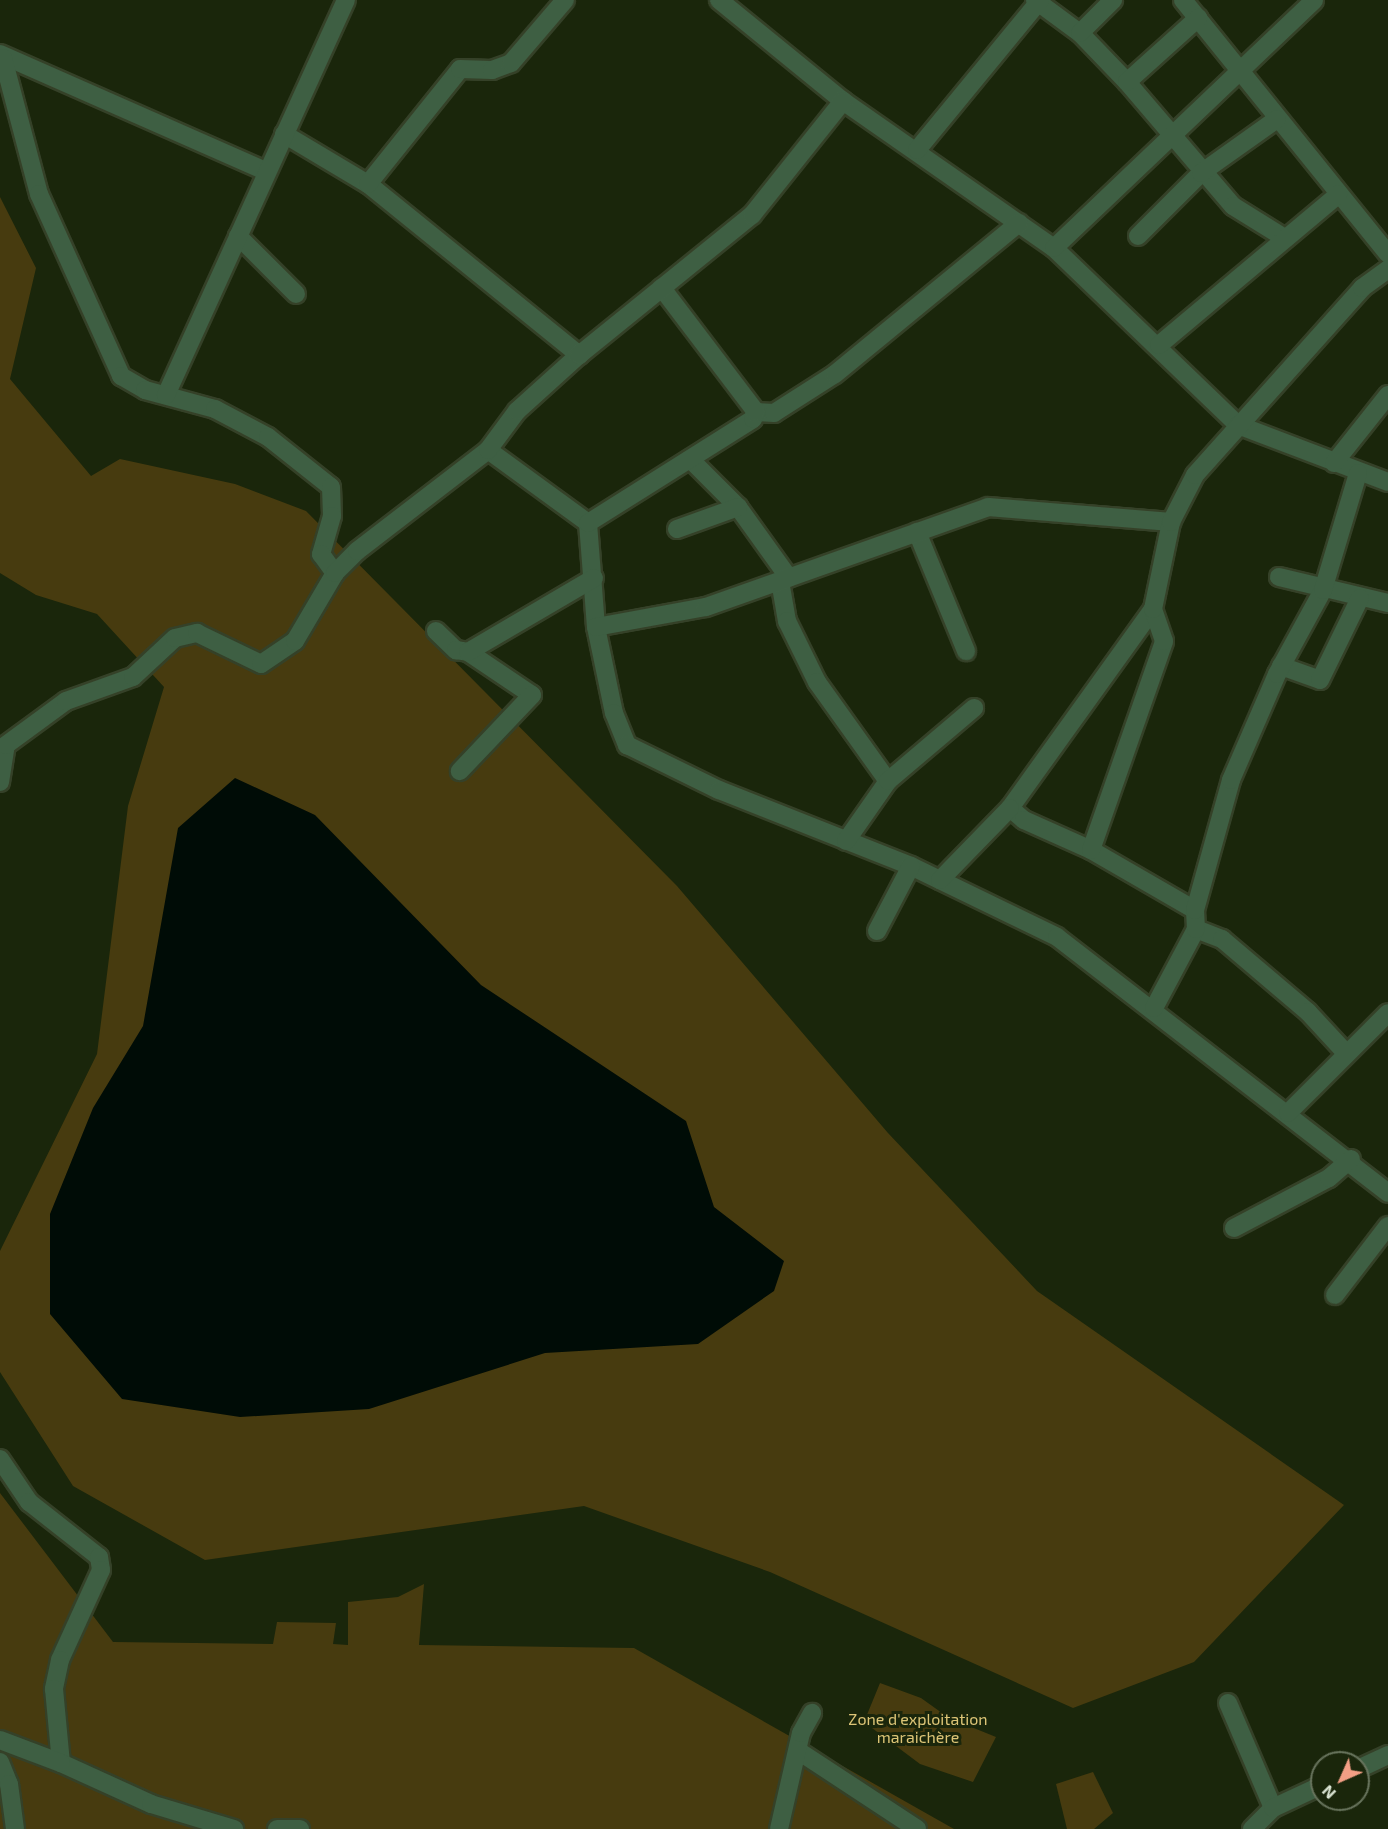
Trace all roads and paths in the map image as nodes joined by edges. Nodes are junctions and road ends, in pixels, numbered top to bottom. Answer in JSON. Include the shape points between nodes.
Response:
{"nodes":[{"id":1,"x":346,"y":0,"type":"edge"},
{"id":2,"x":565,"y":0,"type":"edge"},
{"id":3,"x":719,"y":0,"type":"edge"},
{"id":4,"x":1113,"y":0,"type":"edge"},
{"id":5,"x":1182,"y":0,"type":"edge"},
{"id":6,"x":1314,"y":0,"type":"edge"},
{"id":7,"x":1038,"y":1,"type":"edge"},
{"id":8,"x":1198,"y":18,"type":"junction"},
{"id":9,"x":1080,"y":33,"type":"junction"},
{"id":10,"x":1,"y":56,"type":"edge"},
{"id":11,"x":1241,"y":69,"type":"junction"},
{"id":12,"x":1127,"y":82,"type":"junction"},
{"id":13,"x":843,"y":101,"type":"junction"},
{"id":14,"x":1277,"y":119,"type":"junction"},
{"id":15,"x":1170,"y":131,"type":"junction"},
{"id":16,"x":284,"y":134,"type":"junction"},
{"id":17,"x":917,"y":150,"type":"junction"},
{"id":18,"x":267,"y":172,"type":"junction"},
{"id":19,"x":1201,"y":173,"type":"junction"},
{"id":20,"x":368,"y":184,"type":"junction"},
{"id":21,"x":1338,"y":195,"type":"junction"},
{"id":22,"x":1019,"y":223,"type":"junction"},
{"id":23,"x":238,"y":236,"type":"junction"},
{"id":24,"x":1138,"y":236,"type":"dead end"},
{"id":25,"x":1283,"y":237,"type":"junction"},
{"id":26,"x":1054,"y":248,"type":"junction"},
{"id":27,"x":1388,"y":254,"type":"edge"},
{"id":28,"x":1388,"y":269,"type":"edge"},
{"id":29,"x":662,"y":288,"type":"junction"},
{"id":30,"x":296,"y":294,"type":"dead end"},
{"id":31,"x":1159,"y":345,"type":"junction"},
{"id":32,"x":579,"y":356,"type":"junction"},
{"id":33,"x":166,"y":395,"type":"junction"},
{"id":34,"x":1388,"y":395,"type":"edge"},
{"id":35,"x":756,"y":412,"type":"junction"},
{"id":36,"x":1238,"y":425,"type":"junction"},
{"id":37,"x":488,"y":450,"type":"junction"},
{"id":38,"x":690,"y":459,"type":"junction"},
{"id":39,"x":1334,"y":464,"type":"junction"},
{"id":40,"x":1358,"y":473,"type":"junction"},
{"id":41,"x":1388,"y":482,"type":"edge"},
{"id":42,"x":738,"y":507,"type":"junction"},
{"id":43,"x":1170,"y":522,"type":"junction"},
{"id":44,"x":588,"y":523,"type":"junction"},
{"id":45,"x":677,"y":529,"type":"dead end"},
{"id":46,"x":917,"y":532,"type":"junction"},
{"id":47,"x":334,"y":573,"type":"junction"},
{"id":48,"x":1279,"y":577,"type":"dead end"},
{"id":49,"x":594,"y":578,"type":"junction"},
{"id":50,"x":785,"y":579,"type":"junction"},
{"id":51,"x":1323,"y":590,"type":"junction"},
{"id":52,"x":1360,"y":598,"type":"junction"},
{"id":53,"x":1388,"y":603,"type":"edge"},
{"id":54,"x":1153,"y":609,"type":"junction"},
{"id":55,"x":596,"y":627,"type":"junction"},
{"id":56,"x":436,"y":631,"type":"dead end"},
{"id":57,"x":966,"y":651,"type":"dead end"},
{"id":58,"x":468,"y":652,"type":"junction"},
{"id":59,"x":1281,"y":666,"type":"junction"},
{"id":60,"x":974,"y":708,"type":"dead end"},
{"id":61,"x":3,"y":746,"type":"edge"},
{"id":62,"x":460,"y":771,"type":"dead end"},
{"id":63,"x":888,"y":781,"type":"junction"},
{"id":64,"x":0,"y":782,"type":"edge"},
{"id":65,"x":1010,"y":808,"type":"junction"},
{"id":66,"x":846,"y":841,"type":"junction"},
{"id":67,"x":1091,"y":850,"type":"junction"},
{"id":68,"x":911,"y":866,"type":"junction"},
{"id":69,"x":940,"y":880,"type":"junction"},
{"id":70,"x":1195,"y":910,"type":"junction"},
{"id":71,"x":1196,"y":929,"type":"junction"},
{"id":72,"x":877,"y":931,"type":"dead end"},
{"id":73,"x":1154,"y":1008,"type":"junction"},
{"id":74,"x":1388,"y":1013,"type":"edge"},
{"id":75,"x":1344,"y":1051,"type":"junction"},
{"id":76,"x":1288,"y":1113,"type":"junction"},
{"id":77,"x":1351,"y":1159,"type":"junction"},
{"id":78,"x":1388,"y":1193,"type":"edge"},
{"id":79,"x":1388,"y":1226,"type":"edge"},
{"id":80,"x":1234,"y":1228,"type":"dead end"},
{"id":81,"x":1335,"y":1295,"type":"dead end"},
{"id":82,"x":0,"y":1459,"type":"edge"},
{"id":83,"x":1228,"y":1702,"type":"dead end"},
{"id":84,"x":812,"y":1713,"type":"dead end"},
{"id":85,"x":0,"y":1740,"type":"edge"},
{"id":86,"x":800,"y":1752,"type":"junction"},
{"id":87,"x":1388,"y":1755,"type":"edge"},
{"id":88,"x":0,"y":1762,"type":"edge"},
{"id":89,"x":61,"y":1763,"type":"junction"},
{"id":90,"x":1370,"y":1763,"type":"edge"},
{"id":91,"x":1310,"y":1791,"type":"edge"},
{"id":92,"x":1273,"y":1808,"type":"junction"},
{"id":93,"x":15,"y":1829,"type":"edge"},
{"id":94,"x":234,"y":1829,"type":"edge"},
{"id":95,"x":277,"y":1829,"type":"edge"},
{"id":96,"x":300,"y":1829,"type":"edge"},
{"id":97,"x":779,"y":1829,"type":"edge"},
{"id":98,"x":917,"y":1829,"type":"edge"},
{"id":99,"x":1251,"y":1829,"type":"edge"}],
"edges":[{"from":1,"to":16,"type":"street"},
{"from":2,"to":20,"type":"street","via":[[511,63],[492,70],[460,69]]},
{"from":3,"to":13,"type":"street"},
{"from":4,"to":9,"type":"street"},
{"from":5,"to":8,"type":"street"},
{"from":6,"to":11,"type":"street"},
{"from":7,"to":9,"type":"street"},
{"from":7,"to":17,"type":"street"},
{"from":8,"to":11,"type":"street"},
{"from":8,"to":12,"type":"street"},
{"from":9,"to":12,"type":"street"},
{"from":10,"to":18,"type":"street"},
{"from":10,"to":33,"type":"street","via":[[39,194],[121,376]]},
{"from":11,"to":14,"type":"street"},
{"from":11,"to":15,"type":"street"},
{"from":12,"to":15,"type":"street"},
{"from":13,"to":17,"type":"street"},
{"from":13,"to":29,"type":"street","via":[[752,215]]},
{"from":14,"to":19,"type":"street"},
{"from":14,"to":21,"type":"street"},
{"from":15,"to":19,"type":"street"},
{"from":15,"to":26,"type":"street"},
{"from":16,"to":18,"type":"street"},
{"from":16,"to":20,"type":"street"},
{"from":17,"to":22,"type":"street"},
{"from":18,"to":23,"type":"street"},
{"from":19,"to":24,"type":"street"},
{"from":19,"to":25,"type":"street","via":[[1233,206]]},
{"from":20,"to":32,"type":"street"},
{"from":21,"to":25,"type":"street"},
{"from":21,"to":27,"type":"street"},
{"from":22,"to":26,"type":"street"},
{"from":22,"to":35,"type":"street","via":[[835,374],[774,413]]},
{"from":23,"to":30,"type":"street"},
{"from":23,"to":33,"type":"street"},
{"from":25,"to":31,"type":"street"},
{"from":26,"to":31,"type":"street"},
{"from":28,"to":36,"type":"street","via":[[1362,288]]},
{"from":29,"to":32,"type":"street"},
{"from":29,"to":35,"type":"street"},
{"from":31,"to":36,"type":"street"},
{"from":32,"to":37,"type":"street","via":[[517,411]]},
{"from":33,"to":47,"type":"street","via":[[215,409],[268,436],[331,487],[332,516],[321,554]]},
{"from":34,"to":39,"type":"street"},
{"from":35,"to":38,"type":"street","via":[[753,419]]},
{"from":36,"to":39,"type":"street"},
{"from":36,"to":43,"type":"street","via":[[1195,475]]},
{"from":37,"to":44,"type":"street"},
{"from":37,"to":47,"type":"street"},
{"from":38,"to":42,"type":"street"},
{"from":38,"to":44,"type":"street"},
{"from":39,"to":40,"type":"street"},
{"from":40,"to":41,"type":"street"},
{"from":40,"to":51,"type":"street"},
{"from":42,"to":45,"type":"street"},
{"from":42,"to":50,"type":"street"},
{"from":43,"to":46,"type":"street","via":[[988,507]]},
{"from":43,"to":54,"type":"street"},
{"from":44,"to":49,"type":"street"},
{"from":46,"to":50,"type":"street"},
{"from":46,"to":57,"type":"street"},
{"from":47,"to":61,"type":"street","via":[[295,641],[261,664],[197,633],[175,638],[133,677],[66,701]]},
{"from":48,"to":51,"type":"street"},
{"from":49,"to":55,"type":"street"},
{"from":49,"to":58,"type":"street"},
{"from":50,"to":55,"type":"street","via":[[706,607]]},
{"from":50,"to":63,"type":"street","via":[[787,621],[807,663],[848,732]]},
{"from":51,"to":52,"type":"street"},
{"from":51,"to":59,"type":"street"},
{"from":52,"to":53,"type":"street"},
{"from":52,"to":59,"type":"street","via":[[1320,680]]},
{"from":54,"to":65,"type":"street"},
{"from":54,"to":67,"type":"street","via":[[1164,641]]},
{"from":55,"to":66,"type":"street","via":[[614,713],[627,745],[719,790]]},
{"from":56,"to":58,"type":"street","via":[[456,650]]},
{"from":58,"to":62,"type":"street","via":[[532,695]]},
{"from":59,"to":70,"type":"street","via":[[1228,790]]},
{"from":60,"to":63,"type":"street"},
{"from":61,"to":64,"type":"street"},
{"from":63,"to":66,"type":"street"},
{"from":65,"to":67,"type":"street","via":[[1024,820]]},
{"from":65,"to":69,"type":"street"},
{"from":66,"to":68,"type":"street"},
{"from":67,"to":70,"type":"street"},
{"from":68,"to":69,"type":"street"},
{"from":68,"to":72,"type":"street"},
{"from":69,"to":73,"type":"street","via":[[1057,937]]},
{"from":70,"to":71,"type":"street"},
{"from":71,"to":73,"type":"street"},
{"from":71,"to":75,"type":"street","via":[[1222,939],[1308,1012]]},
{"from":73,"to":76,"type":"street"},
{"from":74,"to":75,"type":"street"},
{"from":75,"to":76,"type":"street"},
{"from":76,"to":77,"type":"street"},
{"from":77,"to":78,"type":"street"},
{"from":77,"to":80,"type":"street","via":[[1329,1178]]},
{"from":79,"to":81,"type":"street"},
{"from":82,"to":89,"type":"street","via":[[28,1502],[99,1557],[101,1570],[60,1660],[54,1689]]},
{"from":83,"to":92,"type":"street"},
{"from":84,"to":86,"type":"street","via":[[801,1733]]},
{"from":85,"to":89,"type":"street"},
{"from":86,"to":97,"type":"street"},
{"from":86,"to":98,"type":"street"},
{"from":87,"to":90,"type":"street"},
{"from":88,"to":93,"type":"street","via":[[9,1784]]},
{"from":89,"to":94,"type":"street","via":[[151,1804]]},
{"from":91,"to":92,"type":"street"},
{"from":92,"to":99,"type":"street"},
{"from":95,"to":96,"type":"street"}]}
